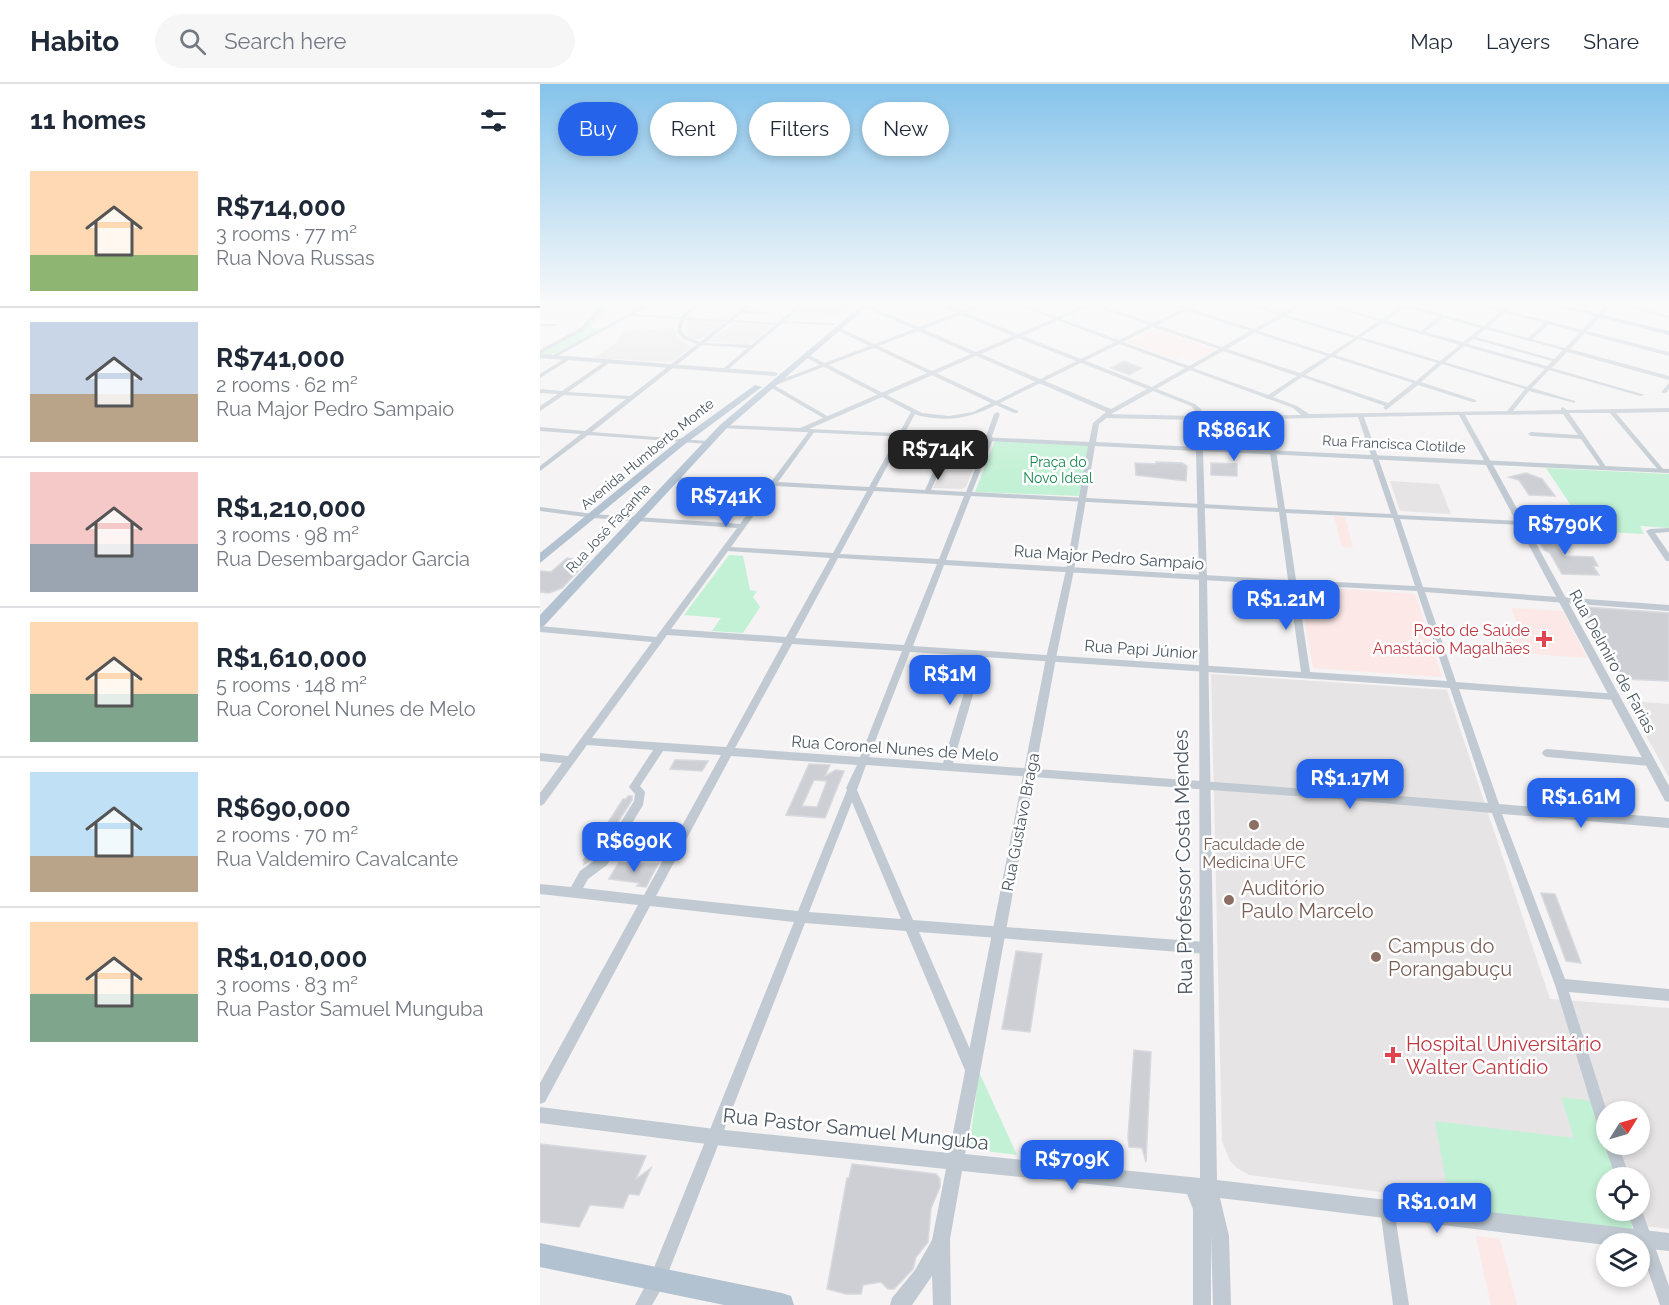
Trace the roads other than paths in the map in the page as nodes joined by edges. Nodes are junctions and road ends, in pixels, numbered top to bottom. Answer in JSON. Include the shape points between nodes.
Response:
{"nodes":[{"id":1,"x":562,"y":362,"type":"edge"},
{"id":2,"x":607,"y":362,"type":"joint"},
{"id":3,"x":676,"y":362,"type":"edge"},
{"id":4,"x":734,"y":362,"type":"edge"},
{"id":5,"x":791,"y":362,"type":"edge"},
{"id":6,"x":800,"y":362,"type":"edge"},
{"id":7,"x":820,"y":362,"type":"edge"},
{"id":8,"x":834,"y":362,"type":"edge"},
{"id":9,"x":909,"y":362,"type":"edge"},
{"id":10,"x":958,"y":362,"type":"edge"},
{"id":11,"x":996,"y":362,"type":"edge"},
{"id":12,"x":1078,"y":362,"type":"edge"},
{"id":13,"x":1087,"y":362,"type":"edge"},
{"id":14,"x":1173,"y":362,"type":"edge"},
{"id":15,"x":1199,"y":362,"type":"edge"},
{"id":16,"x":1259,"y":362,"type":"edge"},
{"id":17,"x":1323,"y":362,"type":"edge"},
{"id":18,"x":1350,"y":362,"type":"edge"},
{"id":19,"x":1440,"y":362,"type":"joint"},
{"id":20,"x":1527,"y":362,"type":"edge"},
{"id":21,"x":1555,"y":362,"type":"edge"},
{"id":22,"x":1612,"y":362,"type":"edge"},
{"id":23,"x":826,"y":365,"type":"junction"},
{"id":24,"x":671,"y":366,"type":"junction"},
{"id":25,"x":1189,"y":368,"type":"junction"},
{"id":26,"x":1548,"y":368,"type":"junction"},
{"id":27,"x":725,"y":370,"type":"junction"},
{"id":28,"x":932,"y":373,"type":"junction"},
{"id":29,"x":775,"y":374,"type":"junction"},
{"id":30,"x":540,"y":376,"type":"edge"},
{"id":31,"x":1301,"y":377,"type":"junction"},
{"id":32,"x":1669,"y":378,"type":"edge"},
{"id":33,"x":1040,"y":381,"type":"junction"},
{"id":34,"x":1415,"y":383,"type":"junction"},
{"id":35,"x":773,"y":385,"type":"junction"},
{"id":36,"x":1669,"y":385,"type":"edge"},
{"id":37,"x":1152,"y":389,"type":"junction"},
{"id":38,"x":1528,"y":389,"type":"junction"},
{"id":39,"x":540,"y":391,"type":"edge"},
{"id":40,"x":1664,"y":392,"type":"dead end"},
{"id":41,"x":562,"y":393,"type":"junction"},
{"id":42,"x":882,"y":395,"type":"junction"},
{"id":43,"x":1642,"y":395,"type":"dead end"},
{"id":44,"x":1269,"y":397,"type":"junction"},
{"id":45,"x":630,"y":398,"type":"junction"},
{"id":46,"x":1474,"y":401,"type":"dead end"},
{"id":47,"x":1573,"y":402,"type":"dead end"},
{"id":48,"x":995,"y":403,"type":"junction"},
{"id":49,"x":1388,"y":405,"type":"junction"},
{"id":50,"x":1665,"y":408,"type":"edge"},
{"id":51,"x":540,"y":409,"type":"edge"},
{"id":52,"x":914,"y":411,"type":"junction"},
{"id":53,"x":1564,"y":411,"type":"junction"},
{"id":54,"x":1612,"y":411,"type":"junction"},
{"id":55,"x":1017,"y":412,"type":"dead end"},
{"id":56,"x":1509,"y":412,"type":"junction"},
{"id":57,"x":997,"y":414,"type":"dead end"},
{"id":58,"x":1107,"y":414,"type":"junction"},
{"id":59,"x":1461,"y":414,"type":"junction"},
{"id":60,"x":1380,"y":415,"type":"junction"},
{"id":61,"x":1199,"y":416,"type":"junction"},
{"id":62,"x":1307,"y":416,"type":"junction"},
{"id":63,"x":1361,"y":416,"type":"junction"},
{"id":64,"x":1268,"y":417,"type":"junction"},
{"id":65,"x":1669,"y":417,"type":"edge"},
{"id":66,"x":827,"y":418,"type":"junction"},
{"id":67,"x":723,"y":427,"type":"junction"},
{"id":68,"x":540,"y":429,"type":"edge"},
{"id":69,"x":800,"y":430,"type":"junction"},
{"id":70,"x":812,"y":431,"type":"junction"},
{"id":71,"x":584,"y":434,"type":"junction"},
{"id":72,"x":1531,"y":434,"type":"dead end"},
{"id":73,"x":902,"y":435,"type":"junction"},
{"id":74,"x":952,"y":437,"type":"junction"},
{"id":75,"x":1581,"y":437,"type":"junction"},
{"id":76,"x":990,"y":439,"type":"junction"},
{"id":77,"x":682,"y":442,"type":"junction"},
{"id":78,"x":707,"y":443,"type":"junction"},
{"id":79,"x":1094,"y":443,"type":"junction"},
{"id":80,"x":1200,"y":448,"type":"junction"},
{"id":81,"x":1272,"y":452,"type":"junction"},
{"id":82,"x":1374,"y":457,"type":"junction"},
{"id":83,"x":1488,"y":462,"type":"junction"},
{"id":84,"x":1604,"y":468,"type":"junction"},
{"id":85,"x":540,"y":469,"type":"edge"},
{"id":86,"x":1666,"y":471,"type":"edge"},
{"id":87,"x":674,"y":478,"type":"junction"},
{"id":88,"x":774,"y":485,"type":"junction"},
{"id":89,"x":871,"y":490,"type":"junction"},
{"id":90,"x":927,"y":493,"type":"junction"},
{"id":91,"x":968,"y":495,"type":"junction"},
{"id":92,"x":1083,"y":501,"type":"junction"},
{"id":93,"x":1201,"y":506,"type":"junction"},
{"id":94,"x":540,"y":509,"type":"edge"},
{"id":95,"x":1281,"y":511,"type":"junction"},
{"id":96,"x":593,"y":516,"type":"junction"},
{"id":97,"x":1395,"y":516,"type":"junction"},
{"id":98,"x":637,"y":520,"type":"junction"},
{"id":99,"x":1521,"y":523,"type":"junction"},
{"id":100,"x":743,"y":526,"type":"junction"},
{"id":101,"x":1669,"y":530,"type":"edge"},
{"id":102,"x":727,"y":549,"type":"junction"},
{"id":103,"x":835,"y":556,"type":"junction"},
{"id":104,"x":540,"y":559,"type":"edge"},
{"id":105,"x":1669,"y":559,"type":"edge"},
{"id":106,"x":943,"y":561,"type":"junction"},
{"id":107,"x":1070,"y":570,"type":"junction"},
{"id":108,"x":1203,"y":578,"type":"junction"},
{"id":109,"x":1292,"y":583,"type":"junction"},
{"id":110,"x":1420,"y":589,"type":"junction"},
{"id":111,"x":1562,"y":600,"type":"junction"},
{"id":112,"x":1669,"y":608,"type":"edge"},
{"id":113,"x":540,"y":623,"type":"edge"},
{"id":114,"x":540,"y":629,"type":"edge"},
{"id":115,"x":666,"y":632,"type":"junction"},
{"id":116,"x":659,"y":640,"type":"junction"},
{"id":117,"x":789,"y":641,"type":"junction"},
{"id":118,"x":909,"y":649,"type":"junction"},
{"id":119,"x":980,"y":655,"type":"junction"},
{"id":120,"x":1051,"y":658,"type":"junction"},
{"id":121,"x":1202,"y":669,"type":"junction"},
{"id":122,"x":1306,"y":675,"type":"junction"},
{"id":123,"x":1453,"y":683,"type":"junction"},
{"id":124,"x":1615,"y":696,"type":"junction"},
{"id":125,"x":585,"y":741,"type":"junction"},
{"id":126,"x":661,"y":746,"type":"junction"},
{"id":127,"x":728,"y":751,"type":"junction"},
{"id":128,"x":1547,"y":753,"type":"dead end"},
{"id":129,"x":540,"y":757,"type":"edge"},
{"id":130,"x":862,"y":759,"type":"junction"},
{"id":131,"x":570,"y":760,"type":"junction"},
{"id":132,"x":1650,"y":762,"type":"junction"},
{"id":133,"x":947,"y":765,"type":"junction"},
{"id":134,"x":1029,"y":774,"type":"junction"},
{"id":135,"x":1206,"y":787,"type":"junction"},
{"id":136,"x":851,"y":788,"type":"junction"},
{"id":137,"x":1669,"y":797,"type":"edge"},
{"id":138,"x":540,"y":801,"type":"edge"},
{"id":139,"x":1496,"y":808,"type":"junction"},
{"id":140,"x":1669,"y":823,"type":"edge"},
{"id":141,"x":540,"y":889,"type":"edge"},
{"id":142,"x":573,"y":893,"type":"junction"},
{"id":143,"x":647,"y":901,"type":"junction"},
{"id":144,"x":802,"y":917,"type":"junction"},
{"id":145,"x":911,"y":926,"type":"junction"},
{"id":146,"x":999,"y":932,"type":"junction"},
{"id":147,"x":1206,"y":948,"type":"junction"},
{"id":148,"x":1561,"y":986,"type":"junction"},
{"id":149,"x":1669,"y":995,"type":"edge"},
{"id":150,"x":973,"y":1071,"type":"junction"},
{"id":151,"x":540,"y":1097,"type":"edge"},
{"id":152,"x":1597,"y":1101,"type":"edge"},
{"id":153,"x":540,"y":1115,"type":"edge"},
{"id":154,"x":715,"y":1137,"type":"junction"},
{"id":155,"x":955,"y":1162,"type":"junction"},
{"id":156,"x":1201,"y":1187,"type":"junction"},
{"id":157,"x":1387,"y":1209,"type":"junction"},
{"id":158,"x":1596,"y":1233,"type":"edge"},
{"id":159,"x":941,"y":1239,"type":"junction"},
{"id":160,"x":1650,"y":1240,"type":"edge"},
{"id":161,"x":1669,"y":1242,"type":"edge"},
{"id":162,"x":540,"y":1255,"type":"edge"},
{"id":163,"x":1650,"y":1256,"type":"edge"},
{"id":164,"x":657,"y":1280,"type":"junction"},
{"id":165,"x":643,"y":1305,"type":"edge"},
{"id":166,"x":782,"y":1305,"type":"edge"},
{"id":167,"x":899,"y":1305,"type":"edge"},
{"id":168,"x":942,"y":1305,"type":"edge"},
{"id":169,"x":1202,"y":1305,"type":"edge"},
{"id":170,"x":1222,"y":1305,"type":"edge"},
{"id":171,"x":1401,"y":1305,"type":"edge"},
{"id":172,"x":1668,"y":1305,"type":"edge"}],
"edges":[{"from":1,"to":30,"type":"street"},
{"from":2,"to":24,"type":"street"},
{"from":2,"to":41,"type":"street"},
{"from":3,"to":24,"type":"street"},
{"from":4,"to":27,"type":"street"},
{"from":5,"to":29,"type":"main road","name":"Avenida Humberto Monte"},
{"from":6,"to":35,"type":"main road","name":"Avenida Humberto Monte"},
{"from":7,"to":23,"type":"street"},
{"from":8,"to":23,"type":"street"},
{"from":9,"to":28,"type":"street"},
{"from":10,"to":28,"type":"street"},
{"from":11,"to":33,"type":"street"},
{"from":12,"to":33,"type":"street"},
{"from":13,"to":37,"type":"street"},
{"from":14,"to":25,"type":"street"},
{"from":15,"to":25,"type":"street"},
{"from":16,"to":31,"type":"street"},
{"from":17,"to":31,"type":"street"},
{"from":18,"to":34,"type":"street"},
{"from":19,"to":34,"type":"street"},
{"from":19,"to":38,"type":"street"},
{"from":20,"to":26,"type":"street"},
{"from":21,"to":26,"type":"street"},
{"from":22,"to":32,"type":"street"},
{"from":23,"to":35,"type":"street"},
{"from":23,"to":42,"type":"street"},
{"from":24,"to":27,"type":"street"},
{"from":24,"to":45,"type":"street"},
{"from":25,"to":37,"type":"street"},
{"from":25,"to":44,"type":"street"},
{"from":26,"to":38,"type":"street"},
{"from":26,"to":43,"type":"street"},
{"from":27,"to":29,"type":"street"},
{"from":28,"to":42,"type":"street"},
{"from":28,"to":48,"type":"street"},
{"from":29,"to":77,"type":"main road","name":"Avenida Humberto Monte"},
{"from":31,"to":44,"type":"street"},
{"from":31,"to":49,"type":"street"},
{"from":33,"to":48,"type":"street"},
{"from":33,"to":58,"type":"street"},
{"from":34,"to":46,"type":"street"},
{"from":34,"to":49,"type":"street"},
{"from":35,"to":66,"type":"street"},
{"from":35,"to":67,"type":"main road","name":"Avenida Humberto Monte"},
{"from":36,"to":40,"type":"street"},
{"from":37,"to":58,"type":"street"},
{"from":37,"to":61,"type":"street","via":[[1193,405]]},
{"from":38,"to":47,"type":"street"},
{"from":38,"to":56,"type":"street"},
{"from":39,"to":41,"type":"street"},
{"from":41,"to":45,"type":"street"},
{"from":41,"to":51,"type":"street"},
{"from":42,"to":52,"type":"street"},
{"from":42,"to":66,"type":"street"},
{"from":44,"to":62,"type":"street"},
{"from":45,"to":71,"type":"street"},
{"from":48,"to":52,"type":"street","via":[[958,417],[930,417]]},
{"from":48,"to":55,"type":"street"},
{"from":49,"to":60,"type":"street"},
{"from":50,"to":53,"type":"street"},
{"from":50,"to":54,"type":"street"},
{"from":50,"to":65,"type":"street"},
{"from":52,"to":73,"type":"street"},
{"from":53,"to":54,"type":"street"},
{"from":53,"to":56,"type":"street"},
{"from":53,"to":75,"type":"street"},
{"from":54,"to":86,"type":"street"},
{"from":56,"to":59,"type":"street"},
{"from":57,"to":76,"type":"street"},
{"from":58,"to":61,"type":"street"},
{"from":58,"to":79,"type":"street","name":"Rua Gustavo Braga","via":[[1096,423]]},
{"from":59,"to":60,"type":"street"},
{"from":59,"to":83,"type":"street","name":"Rua Delmiro de Farias"},
{"from":60,"to":63,"type":"street"},
{"from":61,"to":64,"type":"street"},
{"from":61,"to":80,"type":"street","name":"Rua Professor Costa Mendes"},
{"from":62,"to":63,"type":"street"},
{"from":62,"to":64,"type":"street"},
{"from":63,"to":82,"type":"street"},
{"from":64,"to":81,"type":"street"},
{"from":66,"to":69,"type":"street"},
{"from":67,"to":69,"type":"street","name":"Rua Francisca Clotilde"},
{"from":67,"to":78,"type":"main road","name":"Rua José Façanha"},
{"from":68,"to":71,"type":"street"},
{"from":69,"to":70,"type":"street","name":"Rua Francisca Clotilde"},
{"from":70,"to":73,"type":"street","name":"Rua Francisca Clotilde"},
{"from":70,"to":88,"type":"street"},
{"from":71,"to":77,"type":"street"},
{"from":71,"to":85,"type":"street"},
{"from":72,"to":75,"type":"street"},
{"from":73,"to":74,"type":"street","name":"Rua Francisca Clotilde"},
{"from":73,"to":89,"type":"street"},
{"from":74,"to":76,"type":"street","name":"Rua Francisca Clotilde"},
{"from":74,"to":90,"type":"street"},
{"from":75,"to":84,"type":"street"},
{"from":76,"to":79,"type":"street","name":"Rua Francisca Clotilde"},
{"from":76,"to":91,"type":"street"},
{"from":77,"to":78,"type":"street"},
{"from":77,"to":96,"type":"main road","name":"Avenida Humberto Monte"},
{"from":78,"to":87,"type":"main road","name":"Rua José Façanha"},
{"from":79,"to":80,"type":"street","name":"Rua Francisca Clotilde"},
{"from":79,"to":92,"type":"street","name":"Rua Gustavo Braga"},
{"from":80,"to":81,"type":"street","name":"Rua Francisca Clotilde"},
{"from":80,"to":93,"type":"street","name":"Rua Professor Costa Mendes"},
{"from":81,"to":82,"type":"street","name":"Rua Francisca Clotilde"},
{"from":81,"to":95,"type":"street"},
{"from":82,"to":83,"type":"street","name":"Rua Francisca Clotilde"},
{"from":82,"to":97,"type":"street"},
{"from":83,"to":84,"type":"street","name":"Rua Francisca Clotilde"},
{"from":83,"to":99,"type":"street","name":"Rua Delmiro de Farias"},
{"from":84,"to":86,"type":"street","name":"Rua Francisca Clotilde"},
{"from":87,"to":88,"type":"street"},
{"from":87,"to":98,"type":"main road","name":"Rua José Façanha"},
{"from":88,"to":89,"type":"street"},
{"from":88,"to":100,"type":"street"},
{"from":89,"to":90,"type":"street"},
{"from":89,"to":103,"type":"street"},
{"from":90,"to":91,"type":"street"},
{"from":91,"to":92,"type":"street"},
{"from":91,"to":106,"type":"street"},
{"from":92,"to":93,"type":"street"},
{"from":92,"to":107,"type":"street","name":"Rua Gustavo Braga"},
{"from":93,"to":95,"type":"street"},
{"from":93,"to":108,"type":"street","name":"Rua Professor Costa Mendes"},
{"from":94,"to":96,"type":"street"},
{"from":95,"to":97,"type":"street"},
{"from":95,"to":109,"type":"street"},
{"from":96,"to":98,"type":"street"},
{"from":96,"to":104,"type":"main road","name":"Avenida Humberto Monte"},
{"from":97,"to":99,"type":"street"},
{"from":97,"to":110,"type":"street"},
{"from":98,"to":100,"type":"street"},
{"from":98,"to":113,"type":"main road","name":"Rua José Façanha"},
{"from":99,"to":111,"type":"street","name":"Rua Delmiro de Farias"},
{"from":100,"to":102,"type":"street"},
{"from":101,"to":105,"type":"street","via":[[1650,531]]},
{"from":102,"to":103,"type":"street","name":"Rua Major Pedro Sampaio"},
{"from":102,"to":115,"type":"street"},
{"from":103,"to":106,"type":"street","name":"Rua Major Pedro Sampaio"},
{"from":103,"to":117,"type":"street"},
{"from":106,"to":107,"type":"street","name":"Rua Major Pedro Sampaio"},
{"from":106,"to":118,"type":"street"},
{"from":107,"to":108,"type":"street","name":"Rua Major Pedro Sampaio"},
{"from":107,"to":120,"type":"street","name":"Rua Gustavo Braga"},
{"from":108,"to":109,"type":"street","name":"Rua Major Pedro Sampaio"},
{"from":108,"to":121,"type":"street","name":"Rua Professor Costa Mendes"},
{"from":109,"to":110,"type":"street","name":"Rua Major Pedro Sampaio"},
{"from":109,"to":122,"type":"street"},
{"from":110,"to":111,"type":"street","name":"Rua Major Pedro Sampaio"},
{"from":110,"to":123,"type":"street"},
{"from":111,"to":112,"type":"street","name":"Rua Major Pedro Sampaio"},
{"from":111,"to":124,"type":"street","name":"Rua Delmiro de Farias"},
{"from":114,"to":116,"type":"street"},
{"from":115,"to":116,"type":"street"},
{"from":115,"to":117,"type":"street","name":"Rua Papi Júnior"},
{"from":116,"to":125,"type":"street"},
{"from":117,"to":118,"type":"street","name":"Rua Papi Júnior"},
{"from":117,"to":127,"type":"street"},
{"from":118,"to":119,"type":"street","name":"Rua Papi Júnior"},
{"from":118,"to":130,"type":"street"},
{"from":119,"to":120,"type":"street","name":"Rua Papi Júnior"},
{"from":119,"to":133,"type":"street"},
{"from":120,"to":121,"type":"street","name":"Rua Papi Júnior"},
{"from":120,"to":134,"type":"street","name":"Rua Gustavo Braga"},
{"from":121,"to":122,"type":"street","name":"Rua Papi Júnior"},
{"from":121,"to":135,"type":"street","name":"Rua Professor Costa Mendes"},
{"from":122,"to":123,"type":"street","name":"Rua Papi Júnior"},
{"from":123,"to":124,"type":"street","name":"Rua Papi Júnior"},
{"from":123,"to":139,"type":"street"},
{"from":124,"to":132,"type":"street","name":"Rua Delmiro de Farias"},
{"from":125,"to":126,"type":"street","name":"Rua Coronel Nunes de Melo"},
{"from":125,"to":131,"type":"street"},
{"from":126,"to":127,"type":"street","name":"Rua Coronel Nunes de Melo"},
{"from":126,"to":142,"type":"street","via":[[634,787],[640,791],[639,802],[603,861],[585,874]]},
{"from":127,"to":130,"type":"street","name":"Rua Coronel Nunes de Melo"},
{"from":127,"to":143,"type":"street"},
{"from":128,"to":132,"type":"street"},
{"from":129,"to":131,"type":"street"},
{"from":130,"to":133,"type":"street","name":"Rua Coronel Nunes de Melo"},
{"from":130,"to":136,"type":"street"},
{"from":131,"to":138,"type":"street"},
{"from":132,"to":137,"type":"street","name":"Rua Delmiro de Farias"},
{"from":133,"to":134,"type":"street","name":"Rua Coronel Nunes de Melo"},
{"from":134,"to":135,"type":"street","name":"Rua Coronel Nunes de Melo"},
{"from":134,"to":146,"type":"street","name":"Rua Gustavo Braga"},
{"from":135,"to":139,"type":"street","name":"Rua Coronel Nunes de Melo"},
{"from":135,"to":147,"type":"street","name":"Rua Professor Costa Mendes"},
{"from":136,"to":144,"type":"street"},
{"from":136,"to":145,"type":"street"},
{"from":139,"to":140,"type":"street","name":"Rua Coronel Nunes de Melo"},
{"from":139,"to":148,"type":"street"},
{"from":141,"to":142,"type":"street"},
{"from":142,"to":143,"type":"street"},
{"from":143,"to":144,"type":"street"},
{"from":143,"to":151,"type":"street"},
{"from":144,"to":145,"type":"street"},
{"from":144,"to":154,"type":"street"},
{"from":145,"to":146,"type":"street"},
{"from":145,"to":150,"type":"street"},
{"from":146,"to":147,"type":"street"},
{"from":146,"to":150,"type":"street","name":"Rua Gustavo Braga"},
{"from":147,"to":156,"type":"street","name":"Rua Professor Costa Mendes"},
{"from":148,"to":149,"type":"street"},
{"from":148,"to":152,"type":"street"},
{"from":150,"to":155,"type":"street","name":"Rua Gustavo Braga"},
{"from":153,"to":154,"type":"street","name":"Rua Pastor Samuel Munguba"},
{"from":154,"to":155,"type":"street","name":"Rua Pastor Samuel Munguba"},
{"from":154,"to":164,"type":"street"},
{"from":155,"to":156,"type":"street","name":"Rua Pastor Samuel Munguba"},
{"from":155,"to":159,"type":"street","name":"Rua Gustavo Braga"},
{"from":156,"to":157,"type":"street","name":"Rua Pastor Samuel Munguba"},
{"from":156,"to":169,"type":"street","name":"Rua Professor Costa Mendes","via":[[1198,1196],[1202,1209]]},
{"from":156,"to":170,"type":"street","name":"Rua Professor Costa Mendes","via":[[1220,1236]]},
{"from":157,"to":158,"type":"street","name":"Rua Pastor Samuel Munguba"},
{"from":157,"to":171,"type":"street"},
{"from":159,"to":167,"type":"street","name":"Rua Gustavo Braga","via":[[924,1275]]},
{"from":159,"to":168,"type":"street","name":"Rua Gustavo Braga"},
{"from":160,"to":161,"type":"street","name":"Rua Pastor Samuel Munguba"},
{"from":162,"to":164,"type":"main road"},
{"from":163,"to":172,"type":"street"},
{"from":164,"to":165,"type":"street"},
{"from":164,"to":166,"type":"main road"}]}
